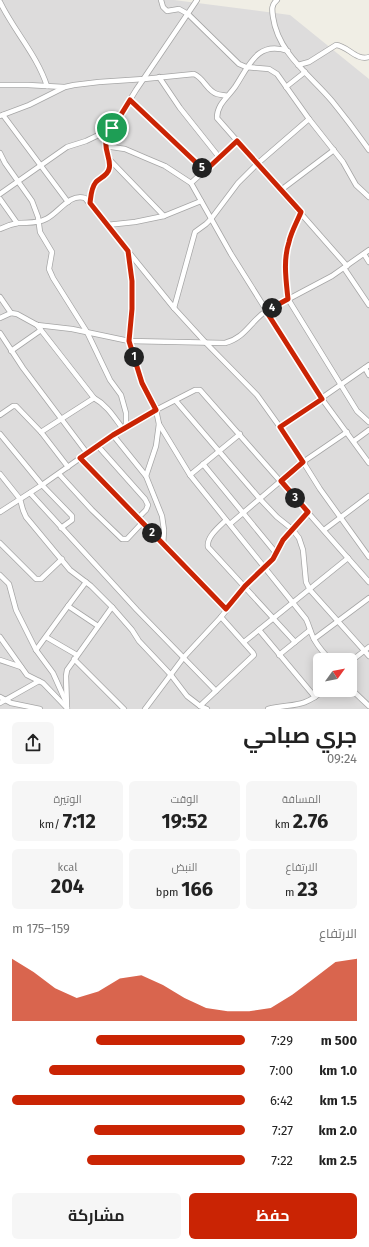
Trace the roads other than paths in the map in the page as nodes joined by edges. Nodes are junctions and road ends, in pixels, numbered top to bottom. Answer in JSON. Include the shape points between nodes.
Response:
{"nodes":[{"id":1,"x":161,"y":0,"type":"edge"},
{"id":2,"x":197,"y":0,"type":"edge"},
{"id":3,"x":277,"y":0,"type":"edge"},
{"id":4,"x":0,"y":2,"type":"edge"},
{"id":5,"x":188,"y":14,"type":"junction"},
{"id":6,"x":288,"y":52,"type":"junction"},
{"id":7,"x":369,"y":57,"type":"edge"},
{"id":8,"x":298,"y":65,"type":"junction"},
{"id":9,"x":246,"y":67,"type":"junction"},
{"id":10,"x":305,"y":72,"type":"junction"},
{"id":11,"x":159,"y":77,"type":"junction"},
{"id":12,"x":144,"y":79,"type":"junction"},
{"id":13,"x":0,"y":85,"type":"edge"},
{"id":14,"x":47,"y":86,"type":"junction"},
{"id":15,"x":65,"y":87,"type":"junction"},
{"id":16,"x":286,"y":87,"type":"junction"},
{"id":17,"x":227,"y":96,"type":"junction"},
{"id":18,"x":130,"y":100,"type":"junction"},
{"id":19,"x":2,"y":115,"type":"edge"},
{"id":20,"x":309,"y":119,"type":"junction"},
{"id":21,"x":112,"y":128,"type":"junction"},
{"id":22,"x":237,"y":141,"type":"junction"},
{"id":23,"x":105,"y":146,"type":"junction"},
{"id":24,"x":334,"y":150,"type":"junction"},
{"id":25,"x":369,"y":150,"type":"edge"},
{"id":26,"x":0,"y":153,"type":"edge"},
{"id":27,"x":219,"y":157,"type":"junction"},
{"id":28,"x":110,"y":160,"type":"junction"},
{"id":29,"x":257,"y":164,"type":"junction"},
{"id":30,"x":41,"y":165,"type":"junction"},
{"id":31,"x":205,"y":171,"type":"junction"},
{"id":32,"x":18,"y":181,"type":"junction"},
{"id":33,"x":191,"y":184,"type":"junction"},
{"id":34,"x":281,"y":190,"type":"junction"},
{"id":35,"x":0,"y":194,"type":"edge"},
{"id":36,"x":369,"y":197,"type":"edge"},
{"id":37,"x":0,"y":199,"type":"edge"},
{"id":38,"x":201,"y":201,"type":"junction"},
{"id":39,"x":68,"y":202,"type":"junction"},
{"id":40,"x":90,"y":203,"type":"junction"},
{"id":41,"x":301,"y":212,"type":"junction"},
{"id":42,"x":164,"y":216,"type":"junction"},
{"id":43,"x":211,"y":219,"type":"junction"},
{"id":44,"x":17,"y":223,"type":"junction"},
{"id":45,"x":38,"y":223,"type":"junction"},
{"id":46,"x":107,"y":225,"type":"junction"},
{"id":47,"x":0,"y":229,"type":"edge"},
{"id":48,"x":369,"y":250,"type":"edge"},
{"id":49,"x":128,"y":251,"type":"junction"},
{"id":50,"x":364,"y":254,"type":"junction"},
{"id":51,"x":369,"y":262,"type":"edge"},
{"id":52,"x":346,"y":267,"type":"junction"},
{"id":53,"x":0,"y":297,"type":"edge"},
{"id":54,"x":288,"y":299,"type":"junction"},
{"id":55,"x":369,"y":304,"type":"edge"},
{"id":56,"x":174,"y":308,"type":"junction"},
{"id":57,"x":266,"y":311,"type":"junction"},
{"id":58,"x":10,"y":313,"type":"junction"},
{"id":59,"x":0,"y":318,"type":"edge"},
{"id":60,"x":37,"y":325,"type":"junction"},
{"id":61,"x":41,"y":330,"type":"junction"},
{"id":62,"x":87,"y":332,"type":"junction"},
{"id":63,"x":0,"y":333,"type":"edge"},
{"id":64,"x":129,"y":341,"type":"junction"},
{"id":65,"x":206,"y":343,"type":"junction"},
{"id":66,"x":11,"y":351,"type":"junction"},
{"id":67,"x":367,"y":367,"type":"edge"},
{"id":68,"x":369,"y":375,"type":"edge"},
{"id":69,"x":341,"y":385,"type":"junction"},
{"id":70,"x":94,"y":398,"type":"junction"},
{"id":71,"x":322,"y":399,"type":"junction"},
{"id":72,"x":176,"y":400,"type":"junction"},
{"id":73,"x":156,"y":410,"type":"junction"},
{"id":74,"x":0,"y":415,"type":"edge"},
{"id":75,"x":62,"y":420,"type":"junction"},
{"id":76,"x":369,"y":422,"type":"edge"},
{"id":77,"x":159,"y":424,"type":"junction"},
{"id":78,"x":280,"y":427,"type":"junction"},
{"id":79,"x":124,"y":429,"type":"junction"},
{"id":80,"x":369,"y":430,"type":"edge"},
{"id":81,"x":41,"y":432,"type":"junction"},
{"id":82,"x":347,"y":432,"type":"junction"},
{"id":83,"x":0,"y":434,"type":"edge"},
{"id":84,"x":240,"y":434,"type":"junction"},
{"id":85,"x":113,"y":435,"type":"junction"},
{"id":86,"x":354,"y":441,"type":"junction"},
{"id":87,"x":97,"y":446,"type":"junction"},
{"id":88,"x":219,"y":451,"type":"junction"},
{"id":89,"x":87,"y":453,"type":"junction"},
{"id":90,"x":80,"y":458,"type":"junction"},
{"id":91,"x":303,"y":462,"type":"junction"},
{"id":92,"x":369,"y":463,"type":"edge"},
{"id":93,"x":203,"y":464,"type":"junction"},
{"id":94,"x":68,"y":467,"type":"junction"},
{"id":95,"x":0,"y":474,"type":"edge"},
{"id":96,"x":59,"y":474,"type":"junction"},
{"id":97,"x":190,"y":475,"type":"junction"},
{"id":98,"x":146,"y":476,"type":"junction"},
{"id":99,"x":281,"y":481,"type":"junction"},
{"id":100,"x":42,"y":485,"type":"junction"},
{"id":101,"x":30,"y":493,"type":"junction"},
{"id":102,"x":369,"y":496,"type":"edge"},
{"id":103,"x":20,"y":499,"type":"junction"},
{"id":104,"x":260,"y":499,"type":"junction"},
{"id":105,"x":0,"y":512,"type":"edge"},
{"id":106,"x":308,"y":512,"type":"junction"},
{"id":107,"x":243,"y":513,"type":"junction"},
{"id":108,"x":138,"y":518,"type":"junction"},
{"id":109,"x":340,"y":518,"type":"junction"},
{"id":110,"x":228,"y":522,"type":"junction"},
{"id":111,"x":142,"y":523,"type":"junction"},
{"id":112,"x":61,"y":528,"type":"junction"},
{"id":113,"x":292,"y":529,"type":"junction"},
{"id":114,"x":324,"y":530,"type":"junction"},
{"id":115,"x":0,"y":543,"type":"edge"},
{"id":116,"x":163,"y":545,"type":"junction"},
{"id":117,"x":276,"y":553,"type":"junction"},
{"id":118,"x":369,"y":557,"type":"edge"},
{"id":119,"x":348,"y":558,"type":"junction"},
{"id":120,"x":62,"y":559,"type":"junction"},
{"id":121,"x":263,"y":567,"type":"junction"},
{"id":122,"x":0,"y":575,"type":"edge"},
{"id":123,"x":86,"y":582,"type":"junction"},
{"id":124,"x":369,"y":582,"type":"edge"},
{"id":125,"x":245,"y":586,"type":"junction"},
{"id":126,"x":310,"y":590,"type":"junction"},
{"id":127,"x":369,"y":598,"type":"edge"},
{"id":128,"x":293,"y":603,"type":"junction"},
{"id":129,"x":68,"y":606,"type":"junction"},
{"id":130,"x":112,"y":607,"type":"junction"},
{"id":131,"x":226,"y":609,"type":"junction"},
{"id":132,"x":221,"y":616,"type":"junction"},
{"id":133,"x":274,"y":618,"type":"junction"},
{"id":134,"x":336,"y":621,"type":"junction"},
{"id":135,"x":98,"y":626,"type":"junction"},
{"id":136,"x":259,"y":630,"type":"junction"},
{"id":137,"x":310,"y":630,"type":"junction"},
{"id":138,"x":0,"y":637,"type":"edge"},
{"id":139,"x":46,"y":637,"type":"junction"},
{"id":140,"x":314,"y":639,"type":"junction"},
{"id":141,"x":244,"y":642,"type":"junction"},
{"id":142,"x":295,"y":642,"type":"junction"},
{"id":143,"x":369,"y":647,"type":"edge"},
{"id":144,"x":36,"y":650,"type":"junction"},
{"id":145,"x":364,"y":650,"type":"junction"},
{"id":146,"x":325,"y":653,"type":"edge"},
{"id":147,"x":279,"y":655,"type":"junction"},
{"id":148,"x":357,"y":656,"type":"edge"},
{"id":149,"x":369,"y":656,"type":"edge"},
{"id":150,"x":76,"y":657,"type":"junction"},
{"id":151,"x":184,"y":658,"type":"junction"},
{"id":152,"x":0,"y":660,"type":"edge"},
{"id":153,"x":22,"y":667,"type":"junction"},
{"id":154,"x":171,"y":675,"type":"junction"},
{"id":155,"x":39,"y":681,"type":"junction"},
{"id":156,"x":216,"y":691,"type":"junction"},
{"id":157,"x":313,"y":695,"type":"edge"},
{"id":158,"x":357,"y":695,"type":"edge"},
{"id":159,"x":315,"y":697,"type":"edge"},
{"id":160,"x":2,"y":700,"type":"edge"},
{"id":161,"x":66,"y":702,"type":"junction"},
{"id":162,"x":200,"y":706,"type":"junction"},
{"id":163,"x":369,"y":706,"type":"edge"},
{"id":164,"x":296,"y":707,"type":"edge"},
{"id":165,"x":38,"y":709,"type":"edge"},
{"id":166,"x":67,"y":709,"type":"edge"},
{"id":167,"x":124,"y":709,"type":"edge"},
{"id":168,"x":145,"y":709,"type":"edge"},
{"id":169,"x":207,"y":709,"type":"edge"},
{"id":170,"x":268,"y":709,"type":"edge"}],
"edges":[{"from":1,"to":5,"type":"street","via":[[167,11],[179,9]]},
{"from":2,"to":5,"type":"street"},
{"from":3,"to":6,"type":"street","via":[[272,8],[274,20]]},
{"from":4,"to":14,"type":"street","via":[[35,60]]},
{"from":5,"to":9,"type":"street","via":[[236,62]]},
{"from":5,"to":12,"type":"street"},
{"from":6,"to":8,"type":"street"},
{"from":6,"to":9,"type":"street","via":[[271,48],[255,57]]},
{"from":7,"to":8,"type":"street","via":[[360,58],[336,45],[309,62]]},
{"from":8,"to":10,"type":"street"},
{"from":9,"to":16,"type":"street","via":[[274,71]]},
{"from":9,"to":17,"type":"street","via":[[234,89]]},
{"from":10,"to":16,"type":"street"},
{"from":10,"to":25,"type":"street","via":[[333,102]]},
{"from":11,"to":12,"type":"street"},
{"from":11,"to":17,"type":"street","via":[[194,74],[200,76],[213,92]]},
{"from":11,"to":27,"type":"street"},
{"from":12,"to":15,"type":"street"},
{"from":12,"to":18,"type":"street"},
{"from":13,"to":14,"type":"street"},
{"from":14,"to":15,"type":"street"},
{"from":15,"to":19,"type":"street"},
{"from":16,"to":20,"type":"street"},
{"from":17,"to":22,"type":"street","via":[[218,110],[217,118]]},
{"from":18,"to":21,"type":"street"},
{"from":18,"to":31,"type":"street"},
{"from":19,"to":30,"type":"street"},
{"from":20,"to":24,"type":"street"},
{"from":20,"to":29,"type":"street"},
{"from":21,"to":23,"type":"street"},
{"from":21,"to":30,"type":"street","via":[[67,147]]},
{"from":22,"to":27,"type":"street"},
{"from":22,"to":29,"type":"street"},
{"from":23,"to":28,"type":"street"},
{"from":23,"to":33,"type":"street","via":[[125,149],[165,166]]},
{"from":24,"to":34,"type":"street"},
{"from":24,"to":36,"type":"street","via":[[356,184]]},
{"from":26,"to":32,"type":"street"},
{"from":27,"to":31,"type":"street"},
{"from":28,"to":40,"type":"street","via":[[110,169],[96,182],[91,191]]},
{"from":28,"to":42,"type":"street"},
{"from":29,"to":34,"type":"street"},
{"from":29,"to":43,"type":"street","via":[[238,183]]},
{"from":30,"to":32,"type":"street"},
{"from":30,"to":39,"type":"street"},
{"from":31,"to":33,"type":"street"},
{"from":32,"to":35,"type":"street"},
{"from":32,"to":45,"type":"street","via":[[32,201]]},
{"from":33,"to":38,"type":"street"},
{"from":34,"to":41,"type":"street"},
{"from":37,"to":44,"type":"street"},
{"from":38,"to":42,"type":"street"},
{"from":38,"to":43,"type":"street"},
{"from":39,"to":40,"type":"street","via":[[80,196]]},
{"from":39,"to":45,"type":"street"},
{"from":40,"to":46,"type":"street"},
{"from":41,"to":52,"type":"street"},
{"from":41,"to":54,"type":"street","via":[[288,242]]},
{"from":42,"to":46,"type":"street"},
{"from":43,"to":56,"type":"street","via":[[192,236]]},
{"from":43,"to":57,"type":"street"},
{"from":44,"to":45,"type":"street"},
{"from":44,"to":47,"type":"street"},
{"from":45,"to":62,"type":"street","via":[[40,232],[52,252],[49,269]]},
{"from":46,"to":49,"type":"street"},
{"from":48,"to":50,"type":"street"},
{"from":49,"to":56,"type":"street"},
{"from":49,"to":64,"type":"street","via":[[132,281]]},
{"from":50,"to":51,"type":"street"},
{"from":50,"to":52,"type":"street"},
{"from":52,"to":54,"type":"street"},
{"from":52,"to":55,"type":"street"},
{"from":53,"to":58,"type":"street"},
{"from":54,"to":57,"type":"street"},
{"from":54,"to":69,"type":"street"},
{"from":56,"to":65,"type":"street"},
{"from":57,"to":65,"type":"street","via":[[257,317],[239,338],[225,343]]},
{"from":57,"to":71,"type":"street"},
{"from":58,"to":59,"type":"street"},
{"from":58,"to":60,"type":"street"},
{"from":60,"to":61,"type":"street"},
{"from":60,"to":62,"type":"street"},
{"from":61,"to":66,"type":"street"},
{"from":61,"to":70,"type":"street"},
{"from":62,"to":64,"type":"street"},
{"from":62,"to":79,"type":"street","via":[[106,372],[124,401]]},
{"from":63,"to":66,"type":"street"},
{"from":64,"to":65,"type":"street"},
{"from":64,"to":73,"type":"street","via":[[142,383]]},
{"from":65,"to":78,"type":"street","via":[[257,395]]},
{"from":66,"to":75,"type":"street"},
{"from":67,"to":68,"type":"street"},
{"from":67,"to":69,"type":"street"},
{"from":69,"to":71,"type":"street"},
{"from":69,"to":76,"type":"street","via":[[357,411]]},
{"from":70,"to":75,"type":"street"},
{"from":70,"to":79,"type":"street","via":[[108,409]]},
{"from":71,"to":78,"type":"street"},
{"from":71,"to":82,"type":"street"},
{"from":72,"to":73,"type":"street"},
{"from":72,"to":84,"type":"street","via":[[200,390]]},
{"from":72,"to":88,"type":"street"},
{"from":73,"to":77,"type":"street"},
{"from":73,"to":79,"type":"street"},
{"from":74,"to":81,"type":"street","via":[[14,406]]},
{"from":75,"to":81,"type":"street"},
{"from":75,"to":89,"type":"street"},
{"from":77,"to":97,"type":"street"},
{"from":77,"to":98,"type":"street","via":[[156,446]]},
{"from":78,"to":91,"type":"street"},
{"from":79,"to":85,"type":"street"},
{"from":80,"to":86,"type":"street"},
{"from":81,"to":94,"type":"street"},
{"from":82,"to":86,"type":"street"},
{"from":82,"to":91,"type":"street"},
{"from":83,"to":100,"type":"street"},
{"from":84,"to":88,"type":"street"},
{"from":84,"to":99,"type":"street"},
{"from":85,"to":87,"type":"street"},
{"from":85,"to":98,"type":"street"},
{"from":86,"to":92,"type":"street"},
{"from":87,"to":89,"type":"street"},
{"from":87,"to":108,"type":"street","via":[[145,499],[148,505]]},
{"from":88,"to":93,"type":"street"},
{"from":88,"to":104,"type":"street"},
{"from":89,"to":90,"type":"street"},
{"from":90,"to":94,"type":"street"},
{"from":90,"to":108,"type":"street"},
{"from":91,"to":99,"type":"street"},
{"from":91,"to":109,"type":"street"},
{"from":93,"to":97,"type":"street"},
{"from":93,"to":107,"type":"street"},
{"from":94,"to":96,"type":"street"},
{"from":95,"to":103,"type":"street"},
{"from":96,"to":100,"type":"street"},
{"from":96,"to":111,"type":"street","via":[[122,539],[127,539]]},
{"from":97,"to":110,"type":"street"},
{"from":98,"to":116,"type":"street","via":[[162,516]]},
{"from":99,"to":104,"type":"street"},
{"from":99,"to":106,"type":"street"},
{"from":100,"to":101,"type":"street"},
{"from":100,"to":112,"type":"street","via":[[72,516],[72,520]]},
{"from":101,"to":103,"type":"street"},
{"from":101,"to":112,"type":"street"},
{"from":102,"to":109,"type":"street"},
{"from":103,"to":105,"type":"street"},
{"from":103,"to":120,"type":"street","via":[[26,517]]},
{"from":104,"to":107,"type":"street"},
{"from":104,"to":113,"type":"street"},
{"from":106,"to":113,"type":"street"},
{"from":106,"to":114,"type":"street"},
{"from":107,"to":110,"type":"street"},
{"from":107,"to":117,"type":"street"},
{"from":108,"to":111,"type":"street"},
{"from":109,"to":114,"type":"street"},
{"from":109,"to":118,"type":"street"},
{"from":110,"to":121,"type":"street"},
{"from":110,"to":125,"type":"street","via":[[218,528],[208,541],[208,547]]},
{"from":111,"to":116,"type":"street"},
{"from":112,"to":151,"type":"street"},
{"from":113,"to":117,"type":"street"},
{"from":113,"to":126,"type":"street","via":[[299,538],[303,550],[306,582]]},
{"from":114,"to":119,"type":"street"},
{"from":115,"to":120,"type":"street","via":[[36,579],[41,579]]},
{"from":116,"to":131,"type":"street"},
{"from":117,"to":121,"type":"street"},
{"from":119,"to":124,"type":"street"},
{"from":119,"to":126,"type":"street"},
{"from":120,"to":123,"type":"street","via":[[70,570]]},
{"from":121,"to":125,"type":"street"},
{"from":121,"to":128,"type":"street"},
{"from":122,"to":144,"type":"street","via":[[9,584],[16,610]]},
{"from":123,"to":129,"type":"street"},
{"from":123,"to":130,"type":"street"},
{"from":125,"to":131,"type":"street"},
{"from":125,"to":133,"type":"street"},
{"from":126,"to":128,"type":"street"},
{"from":126,"to":134,"type":"street"},
{"from":127,"to":134,"type":"street"},
{"from":128,"to":133,"type":"street"},
{"from":128,"to":137,"type":"street","via":[[306,619]]},
{"from":129,"to":135,"type":"street"},
{"from":129,"to":139,"type":"street"},
{"from":130,"to":135,"type":"street"},
{"from":130,"to":154,"type":"street"},
{"from":131,"to":132,"type":"street"},
{"from":132,"to":141,"type":"street"},
{"from":132,"to":151,"type":"street"},
{"from":133,"to":136,"type":"street"},
{"from":133,"to":142,"type":"street"},
{"from":134,"to":140,"type":"street"},
{"from":134,"to":145,"type":"street"},
{"from":135,"to":150,"type":"street"},
{"from":136,"to":141,"type":"street"},
{"from":136,"to":147,"type":"street"},
{"from":137,"to":140,"type":"street"},
{"from":137,"to":142,"type":"street"},
{"from":138,"to":153,"type":"street"},
{"from":139,"to":144,"type":"street"},
{"from":139,"to":150,"type":"street"},
{"from":140,"to":146,"type":"street"},
{"from":141,"to":156,"type":"street","via":[[253,653],[252,658]]},
{"from":142,"to":147,"type":"street"},
{"from":143,"to":145,"type":"street"},
{"from":144,"to":161,"type":"street","via":[[53,673]]},
{"from":145,"to":148,"type":"street"},
{"from":145,"to":149,"type":"street"},
{"from":147,"to":157,"type":"street"},
{"from":150,"to":161,"type":"street","via":[[67,670]]},
{"from":150,"to":167,"type":"street"},
{"from":151,"to":154,"type":"street"},
{"from":151,"to":156,"type":"street"},
{"from":152,"to":153,"type":"street"},
{"from":153,"to":155,"type":"street","via":[[27,675]]},
{"from":154,"to":162,"type":"street","via":[[187,696]]},
{"from":154,"to":168,"type":"street"},
{"from":155,"to":160,"type":"street"},
{"from":155,"to":166,"type":"street"},
{"from":156,"to":162,"type":"street"},
{"from":158,"to":163,"type":"street"},
{"from":159,"to":164,"type":"street"},
{"from":160,"to":165,"type":"street"},
{"from":161,"to":166,"type":"street"},
{"from":162,"to":169,"type":"street"},
{"from":164,"to":170,"type":"street"}]}
